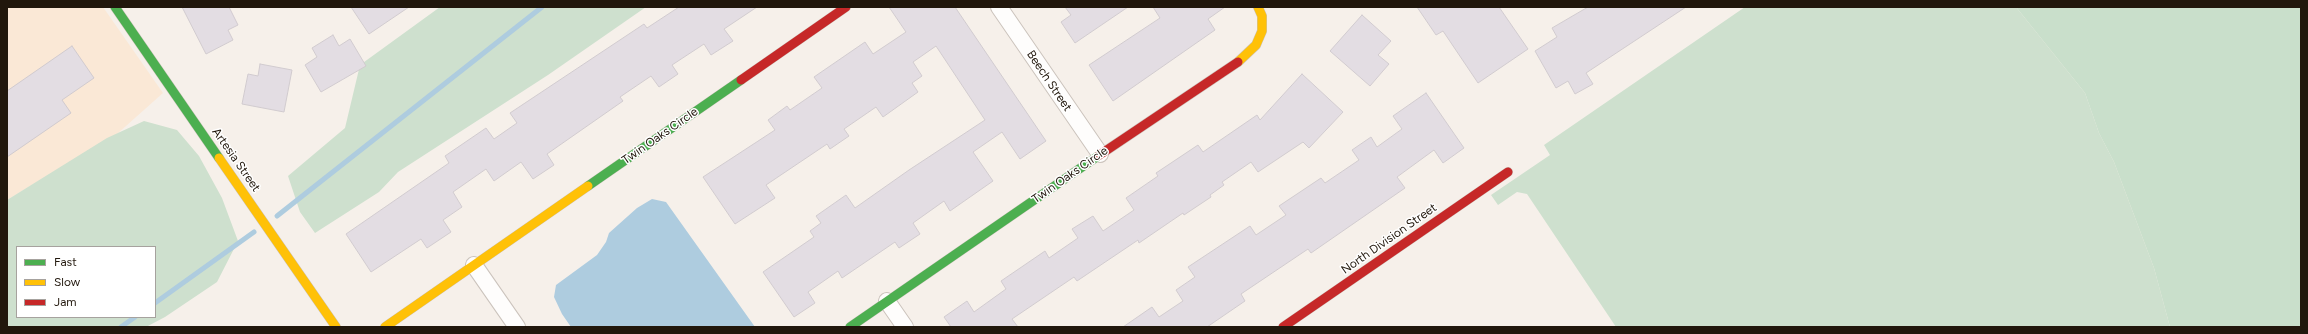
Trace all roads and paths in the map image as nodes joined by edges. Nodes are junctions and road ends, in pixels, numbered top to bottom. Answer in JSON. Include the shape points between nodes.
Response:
{"nodes":[{"id":1,"x":115,"y":7,"type":"edge"},
{"id":2,"x":846,"y":7,"type":"edge"},
{"id":3,"x":999,"y":7,"type":"edge"},
{"id":4,"x":1258,"y":7,"type":"edge"},
{"id":5,"x":1100,"y":154,"type":"junction"},
{"id":6,"x":1508,"y":172,"type":"dead end"},
{"id":7,"x":474,"y":265,"type":"junction"},
{"id":8,"x":887,"y":301,"type":"junction"},
{"id":9,"x":336,"y":327,"type":"edge"},
{"id":10,"x":385,"y":327,"type":"edge"},
{"id":11,"x":517,"y":327,"type":"edge"},
{"id":12,"x":850,"y":327,"type":"edge"},
{"id":13,"x":905,"y":327,"type":"edge"},
{"id":14,"x":1283,"y":327,"type":"edge"}],
"edges":[{"from":1,"to":9,"type":"street","name":"Artesia Street"},
{"from":2,"to":7,"type":"street","name":"Twin Oaks Circle"},
{"from":3,"to":5,"type":"street","name":"Beech Street"},
{"from":4,"to":5,"type":"street","name":"Twin Oaks Circle","via":[[1262,16],[1262,31],[1256,45],[1245,57]]},
{"from":5,"to":8,"type":"street","name":"Twin Oaks Circle"},
{"from":6,"to":14,"type":"street","name":"North Division Street"},
{"from":7,"to":10,"type":"street","name":"Twin Oaks Circle"},
{"from":7,"to":11,"type":"street"},
{"from":8,"to":12,"type":"street","name":"Twin Oaks Circle"},
{"from":8,"to":13,"type":"street"}]}
